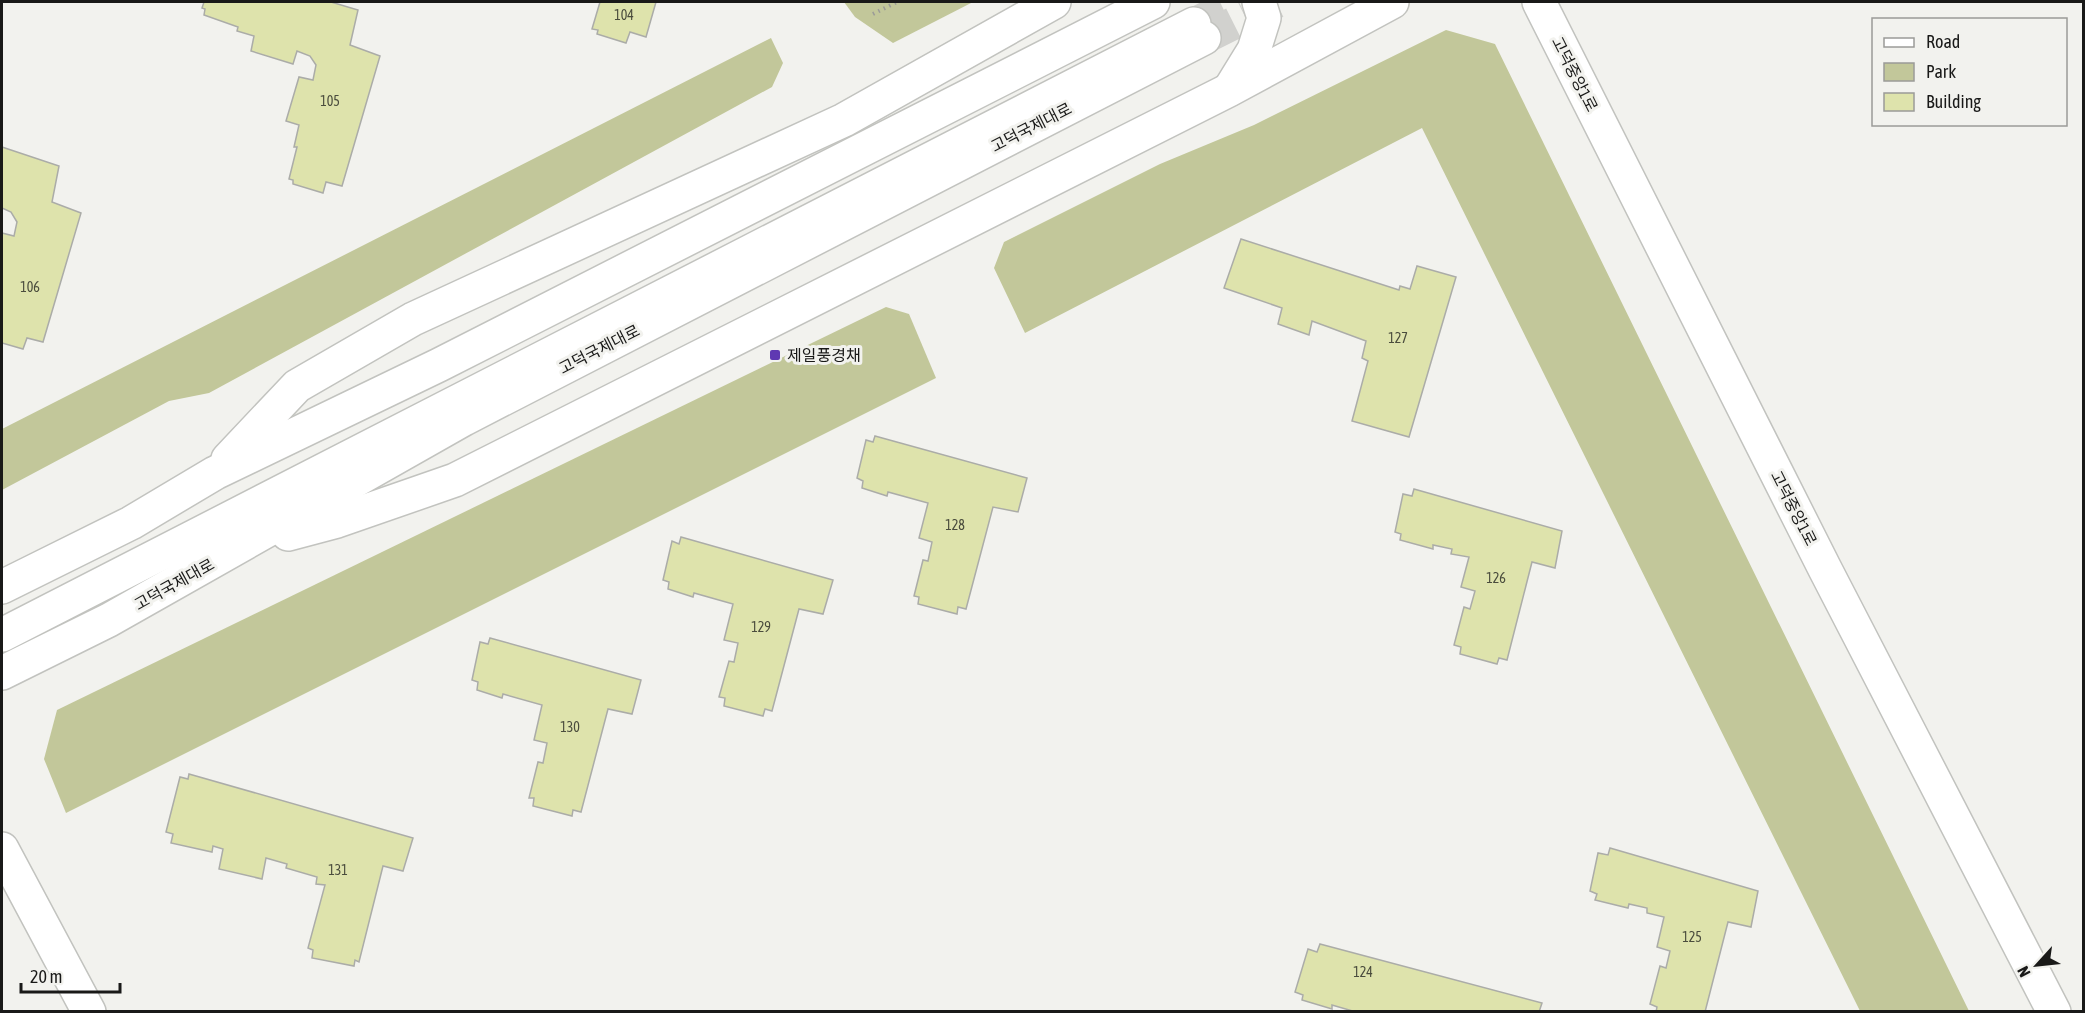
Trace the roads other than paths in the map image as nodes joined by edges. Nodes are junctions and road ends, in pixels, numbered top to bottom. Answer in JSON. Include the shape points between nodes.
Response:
{"nodes":[{"id":1,"x":1054,"y":2,"type":"edge"},
{"id":2,"x":1153,"y":2,"type":"edge"},
{"id":3,"x":1259,"y":2,"type":"edge"},
{"id":4,"x":1392,"y":2,"type":"edge"},
{"id":5,"x":1539,"y":2,"type":"edge"},
{"id":6,"x":1195,"y":24,"type":"junction"},
{"id":7,"x":1229,"y":90,"type":"junction"},
{"id":8,"x":215,"y":473,"type":"junction"},
{"id":9,"x":243,"y":546,"type":"junction"},
{"id":10,"x":2,"y":587,"type":"edge"},
{"id":11,"x":2,"y":612,"type":"edge"},
{"id":12,"x":2,"y":635,"type":"edge"},
{"id":13,"x":2,"y":673,"type":"edge"},
{"id":14,"x":2,"y":849,"type":"edge"},
{"id":15,"x":89,"y":1011,"type":"edge"},
{"id":16,"x":2054,"y":1011,"type":"edge"}],
"edges":[{"from":1,"to":8,"type":"main road","via":[[844,120],[413,319],[297,386]]},
{"from":2,"to":8,"type":"main road","via":[[439,365]]},
{"from":3,"to":7,"type":"main road","via":[[1264,18],[1254,50]]},
{"from":4,"to":7,"type":"main road"},
{"from":5,"to":16,"type":"main road","name":"고덕중앙1로","via":[[1830,579]]},
{"from":6,"to":9,"type":"main road","name":"고덕국제대로","via":[[464,419]]},
{"from":6,"to":11,"type":"main road","via":[[382,417],[48,595]]},
{"from":6,"to":12,"type":"main road"},
{"from":7,"to":9,"type":"main road","via":[[455,480],[337,521]]},
{"from":8,"to":10,"type":"main road","via":[[131,523]]},
{"from":9,"to":13,"type":"main road","name":"고덕국제대로"},
{"from":14,"to":15,"type":"main road"}]}
